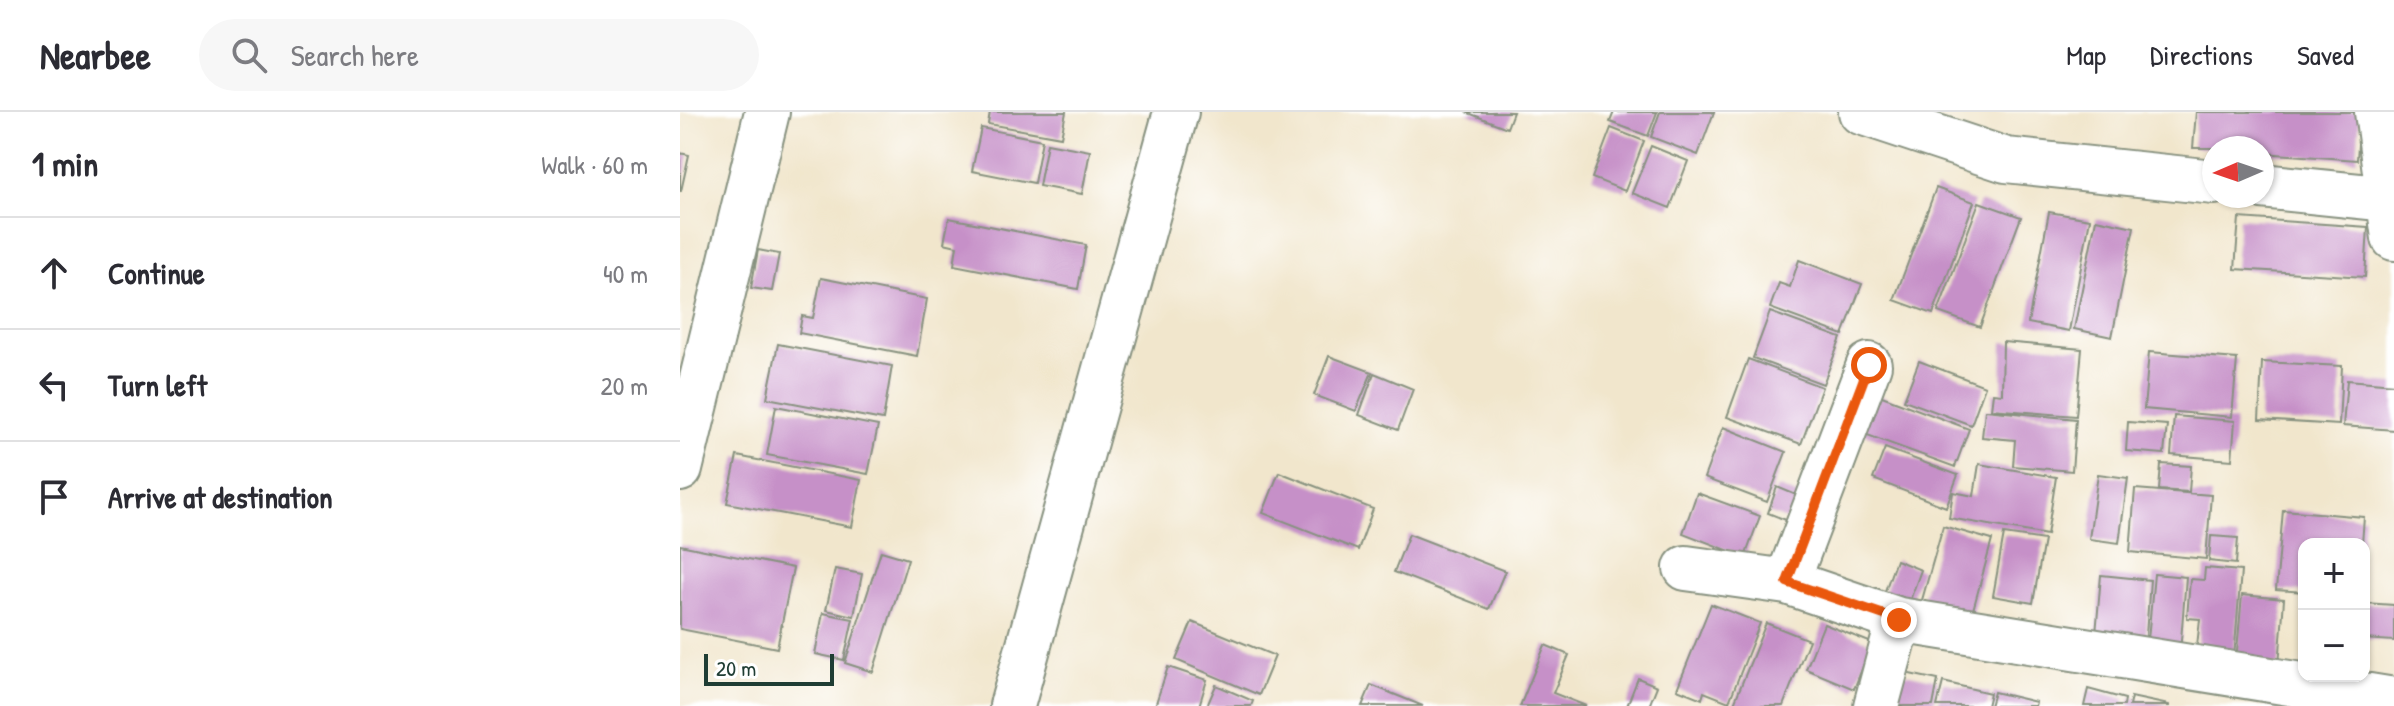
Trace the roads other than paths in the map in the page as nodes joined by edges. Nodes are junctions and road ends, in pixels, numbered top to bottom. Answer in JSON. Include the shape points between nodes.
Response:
{"nodes":[{"id":1,"x":767,"y":112,"type":"edge"},
{"id":2,"x":1176,"y":112,"type":"edge"},
{"id":3,"x":1861,"y":112,"type":"edge"},
{"id":4,"x":2377,"y":112,"type":"edge"},
{"id":5,"x":2202,"y":181,"type":"edge"},
{"id":6,"x":2274,"y":189,"type":"edge"},
{"id":7,"x":2391,"y":219,"type":"edge"},
{"id":8,"x":1869,"y":365,"type":"dead end"},
{"id":9,"x":680,"y":469,"type":"edge"},
{"id":10,"x":1686,"y":568,"type":"dead end"},
{"id":11,"x":1787,"y":582,"type":"junction"},
{"id":12,"x":1899,"y":620,"type":"junction"},
{"id":13,"x":2394,"y":700,"type":"edge"},
{"id":14,"x":1012,"y":706,"type":"edge"},
{"id":15,"x":1876,"y":706,"type":"edge"}],
"edges":[{"from":1,"to":9,"type":"street"},
{"from":2,"to":14,"type":"street"},
{"from":3,"to":5,"type":"street","via":[[2006,160]]},
{"from":4,"to":7,"type":"street"},
{"from":6,"to":7,"type":"street"},
{"from":8,"to":11,"type":"street"},
{"from":10,"to":11,"type":"street"},
{"from":11,"to":12,"type":"street"},
{"from":12,"to":13,"type":"street"},
{"from":12,"to":15,"type":"street"}]}
